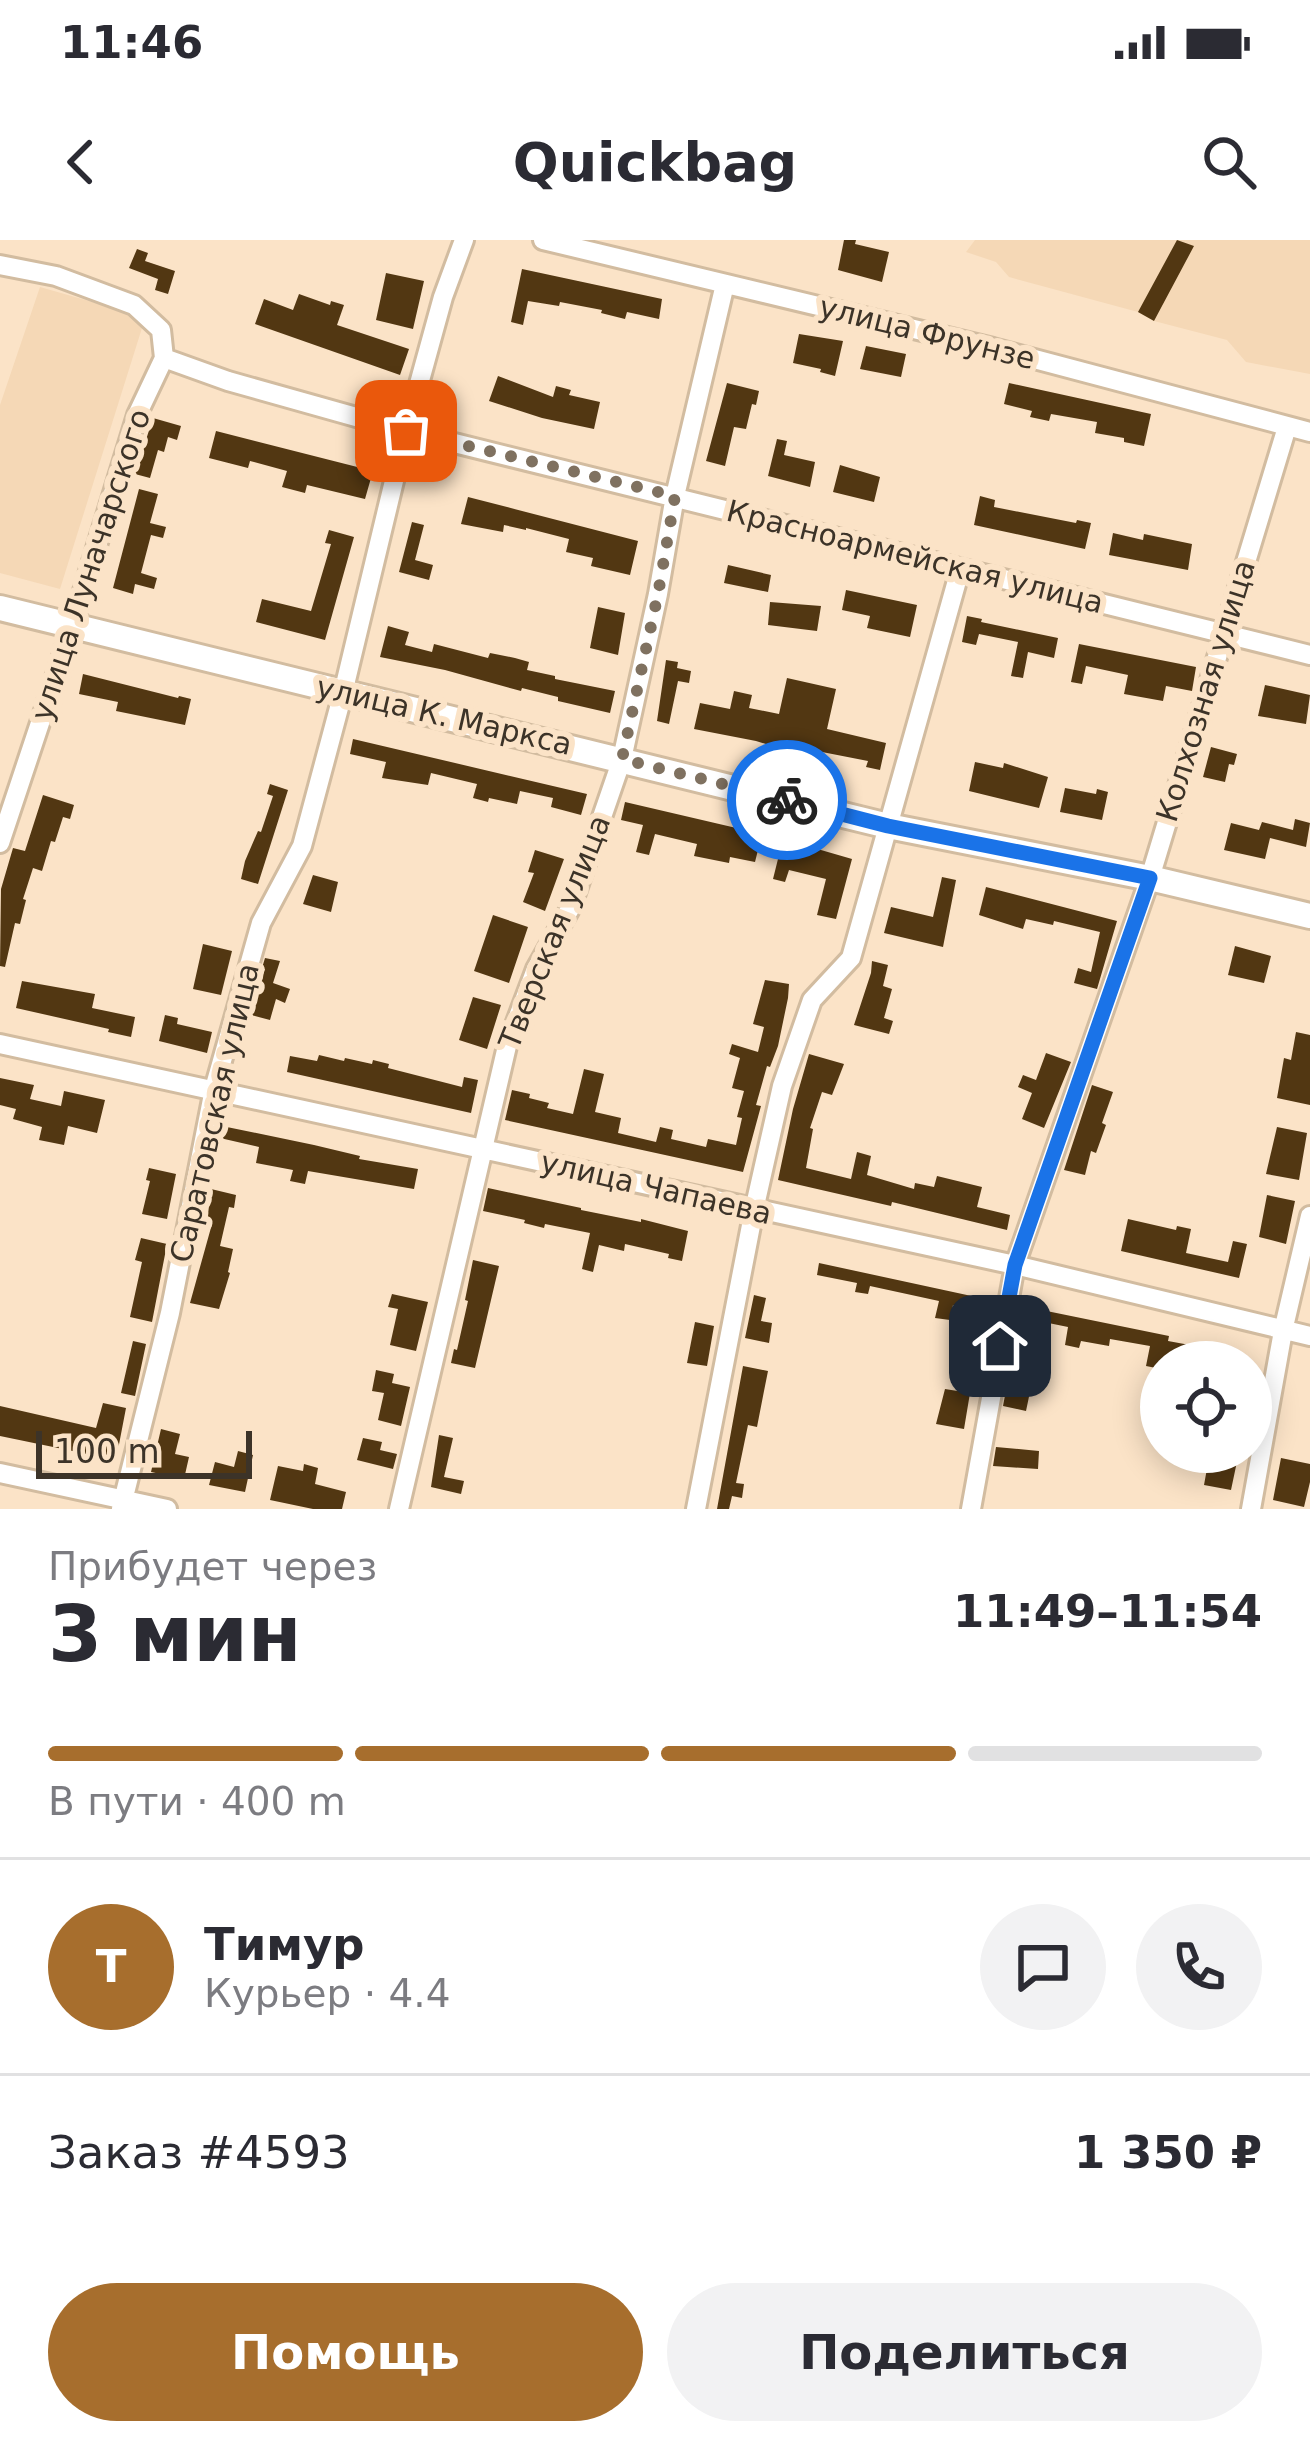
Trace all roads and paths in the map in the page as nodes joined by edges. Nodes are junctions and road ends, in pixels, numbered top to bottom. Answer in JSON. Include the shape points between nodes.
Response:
{"nodes":[{"id":1,"x":464,"y":240,"type":"edge"},
{"id":2,"x":543,"y":240,"type":"edge"},
{"id":3,"x":0,"y":265,"type":"edge"},
{"id":4,"x":724,"y":284,"type":"junction"},
{"id":5,"x":164,"y":358,"type":"junction"},
{"id":6,"x":1287,"y":427,"type":"junction"},
{"id":7,"x":406,"y":431,"type":"junction"},
{"id":8,"x":1310,"y":432,"type":"edge"},
{"id":9,"x":675,"y":496,"type":"junction"},
{"id":10,"x":960,"y":571,"type":"junction"},
{"id":11,"x":0,"y":608,"type":"edge"},
{"id":12,"x":72,"y":626,"type":"junction"},
{"id":13,"x":1224,"y":634,"type":"junction"},
{"id":14,"x":1310,"y":656,"type":"edge"},
{"id":15,"x":343,"y":693,"type":"junction"},
{"id":16,"x":622,"y":759,"type":"junction"},
{"id":17,"x":888,"y":826,"type":"junction"},
{"id":18,"x":0,"y":843,"type":"edge"},
{"id":19,"x":1150,"y":878,"type":"junction"},
{"id":20,"x":1310,"y":916,"type":"edge"},
{"id":21,"x":0,"y":1043,"type":"edge"},
{"id":22,"x":214,"y":1089,"type":"junction"},
{"id":23,"x":482,"y":1148,"type":"junction"},
{"id":24,"x":754,"y":1210,"type":"junction"},
{"id":25,"x":1310,"y":1216,"type":"edge"},
{"id":26,"x":1015,"y":1265,"type":"junction"},
{"id":27,"x":1283,"y":1331,"type":"junction"},
{"id":28,"x":1310,"y":1336,"type":"edge"},
{"id":29,"x":0,"y":1473,"type":"edge"},
{"id":30,"x":122,"y":1504,"type":"edge"},
{"id":31,"x":167,"y":1509,"type":"edge"},
{"id":32,"x":399,"y":1509,"type":"edge"},
{"id":33,"x":696,"y":1509,"type":"edge"},
{"id":34,"x":971,"y":1509,"type":"edge"},
{"id":35,"x":1251,"y":1509,"type":"edge"}],
"edges":[{"from":1,"to":7,"type":"street","name":"Саратовская улица"},
{"from":2,"to":4,"type":"street","name":"улица Фрунзе"},
{"from":3,"to":5,"type":"street","via":[[56,275],[134,305],[161,330]]},
{"from":4,"to":6,"type":"street","name":"улица Фрунзе"},
{"from":4,"to":9,"type":"street","name":"Тверская улица"},
{"from":5,"to":7,"type":"street","name":"Красноармейская улица"},
{"from":5,"to":12,"type":"street","name":"улица Луначарского","via":[[136,415]]},
{"from":6,"to":8,"type":"street","name":"улица Фрунзе"},
{"from":6,"to":13,"type":"street","name":"Колхозная улица"},
{"from":7,"to":9,"type":"street","name":"Красноармейская улица"},
{"from":7,"to":15,"type":"street","name":"Саратовская улица"},
{"from":9,"to":10,"type":"street","name":"Красноармейская улица"},
{"from":9,"to":16,"type":"street","name":"Тверская улица"},
{"from":10,"to":13,"type":"street","name":"Красноармейская улица"},
{"from":10,"to":17,"type":"street"},
{"from":11,"to":12,"type":"main road","name":"улица К. Маркса"},
{"from":12,"to":15,"type":"main road","name":"улица К. Маркса"},
{"from":12,"to":18,"type":"street","name":"улица Луначарского"},
{"from":13,"to":14,"type":"street","name":"Красноармейская улица"},
{"from":13,"to":19,"type":"street","name":"Колхозная улица"},
{"from":15,"to":16,"type":"main road","name":"улица К. Маркса"},
{"from":15,"to":22,"type":"street","name":"Саратовская улица","via":[[302,846],[261,923]]},
{"from":16,"to":17,"type":"main road","name":"улица К. Маркса"},
{"from":16,"to":23,"type":"street","name":"Тверская улица","via":[[571,907],[507,1046]]},
{"from":17,"to":19,"type":"main road","name":"улица К. Маркса"},
{"from":17,"to":24,"type":"street","via":[[850,958],[812,1000],[782,1086]]},
{"from":19,"to":20,"type":"main road","name":"улица К. Маркса"},
{"from":19,"to":26,"type":"street","name":"Колхозная улица"},
{"from":21,"to":22,"type":"street","name":"улица Чапаева"},
{"from":22,"to":23,"type":"street","name":"улица Чапаева"},
{"from":22,"to":30,"type":"street","name":"Саратовская улица"},
{"from":23,"to":24,"type":"street","name":"улица Чапаева"},
{"from":23,"to":32,"type":"street","name":"Тверская улица"},
{"from":24,"to":26,"type":"street","name":"улица Чапаева"},
{"from":24,"to":33,"type":"street"},
{"from":25,"to":27,"type":"street"},
{"from":26,"to":27,"type":"street","name":"улица Чапаева"},
{"from":26,"to":34,"type":"street","name":"Колхозная улица"},
{"from":27,"to":28,"type":"street","name":"улица Чапаева"},
{"from":27,"to":35,"type":"street"},
{"from":29,"to":30,"type":"street"},
{"from":30,"to":31,"type":"street"}]}
